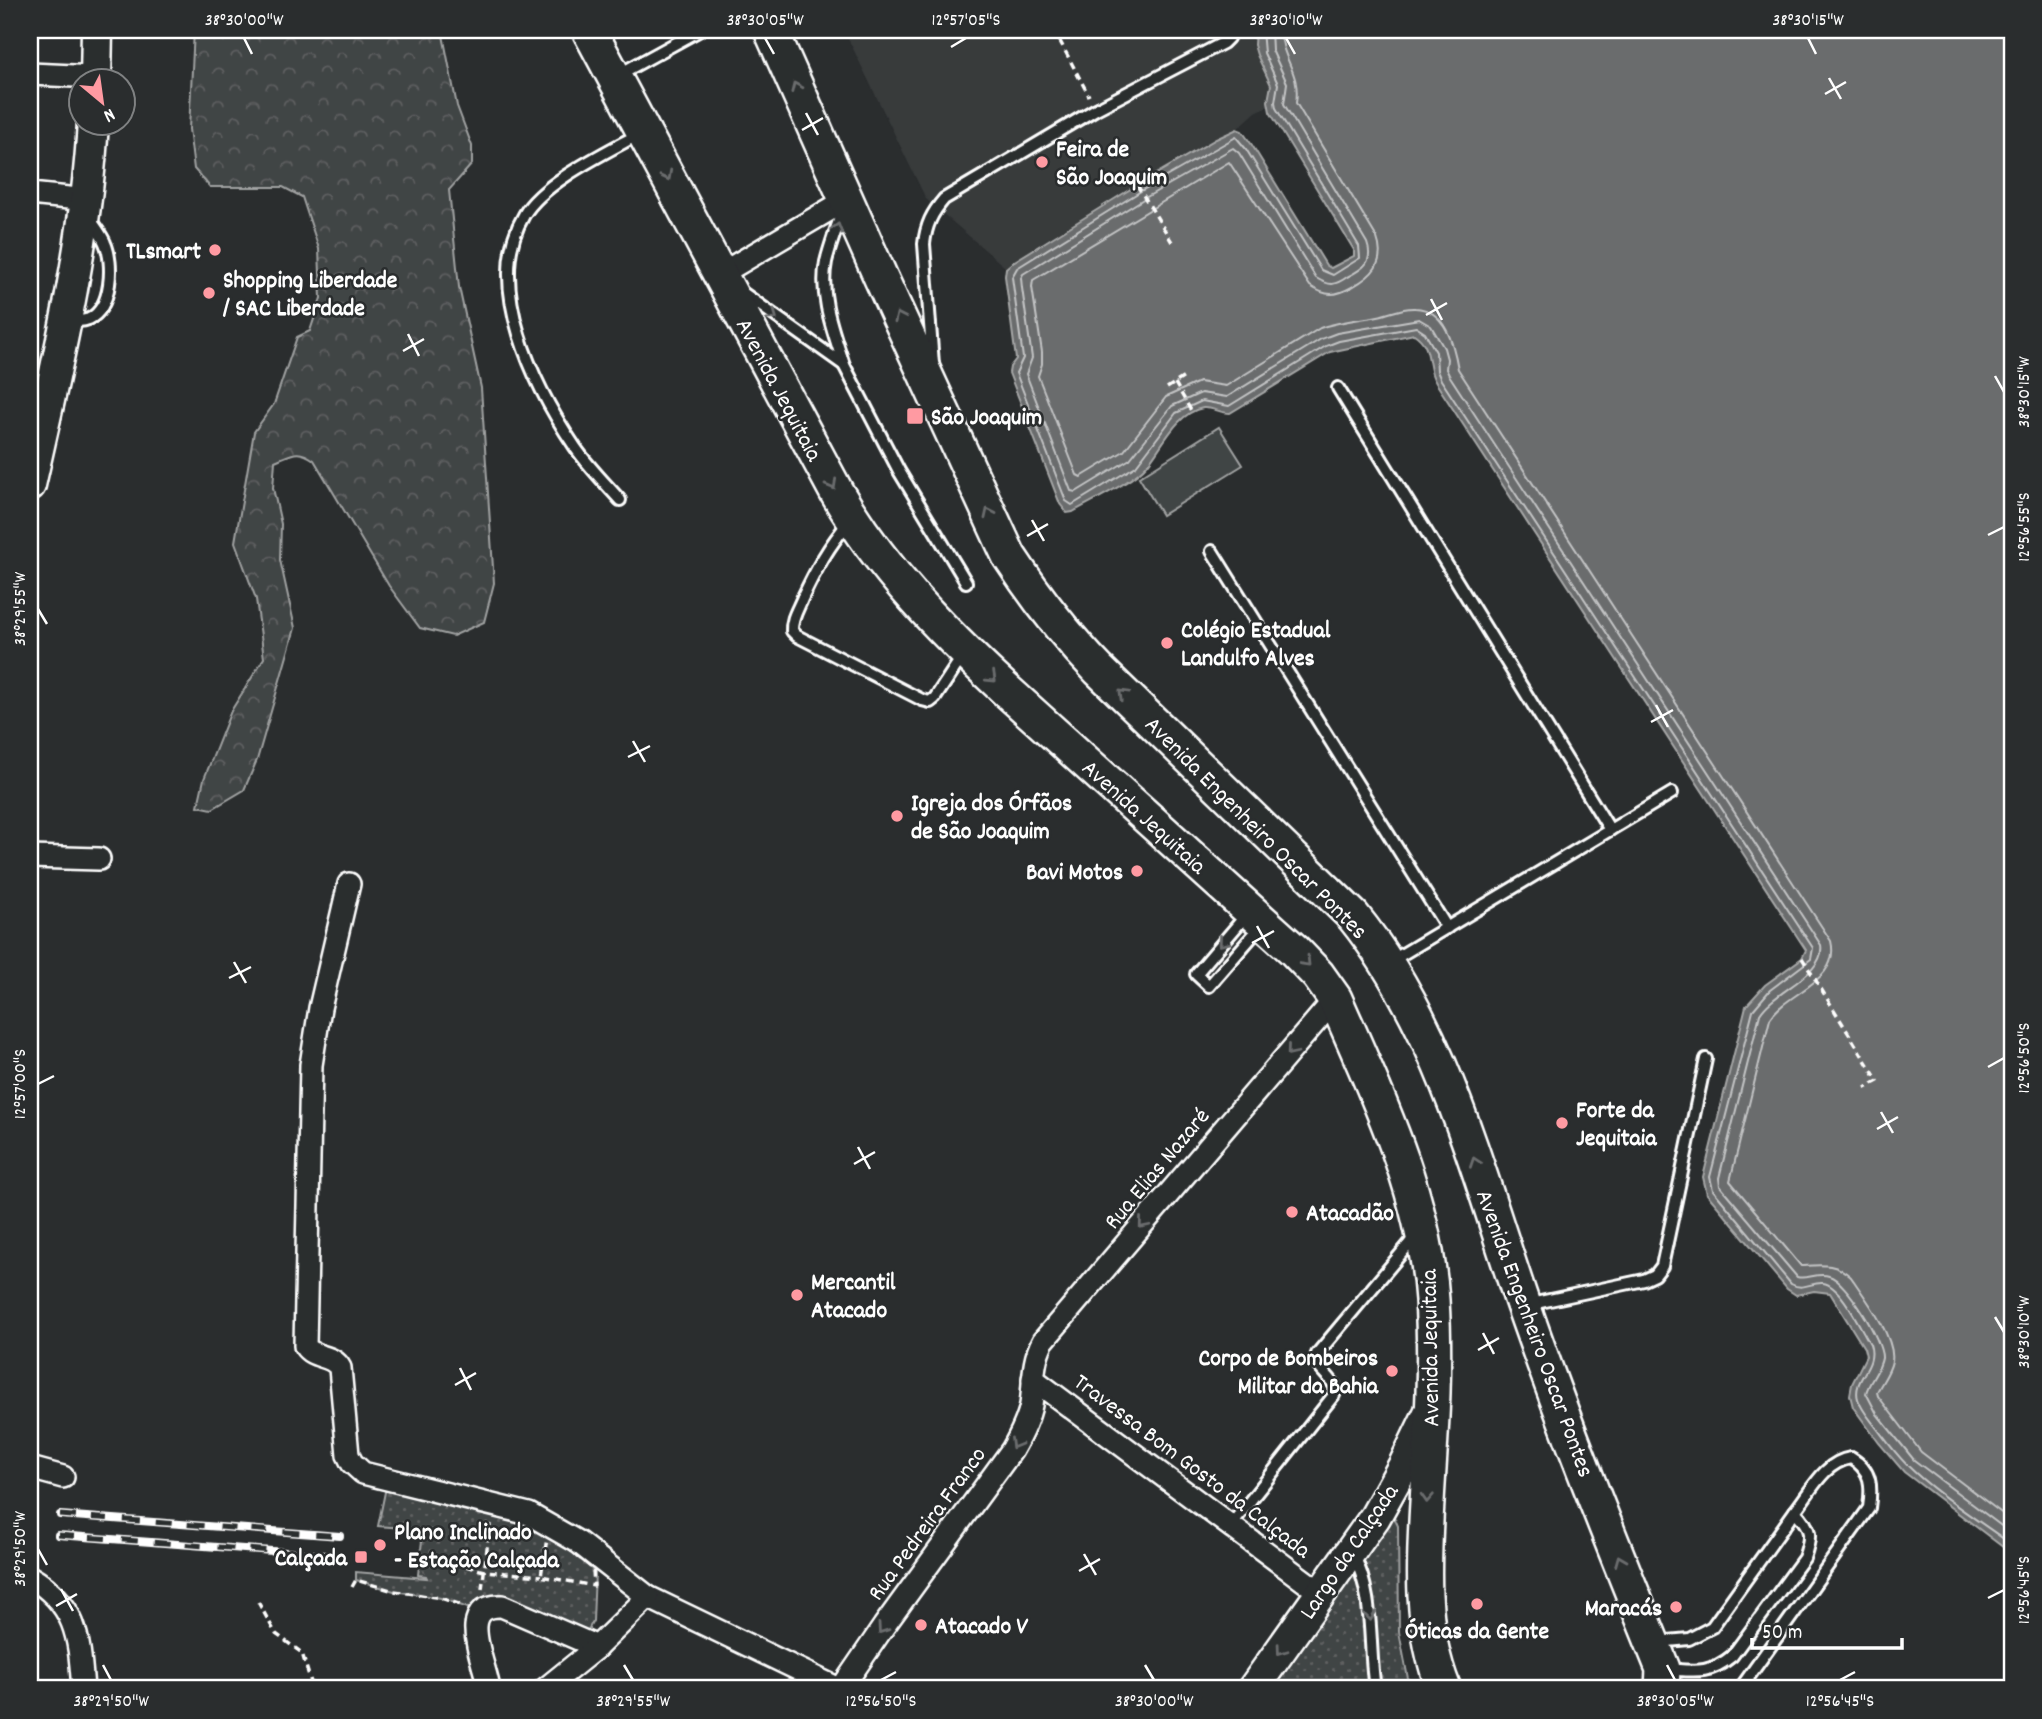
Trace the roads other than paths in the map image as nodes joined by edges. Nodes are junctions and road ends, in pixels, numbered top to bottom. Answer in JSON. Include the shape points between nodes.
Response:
{"nodes":[{"id":1,"x":97,"y":30,"type":"edge"},
{"id":2,"x":589,"y":30,"type":"edge"},
{"id":3,"x":700,"y":30,"type":"edge"},
{"id":4,"x":771,"y":30,"type":"edge"},
{"id":5,"x":1230,"y":30,"type":"edge"},
{"id":6,"x":96,"y":66,"type":"edge"},
{"id":7,"x":30,"y":74,"type":"edge"},
{"id":8,"x":66,"y":77,"type":"edge"},
{"id":9,"x":614,"y":77,"type":"junction"},
{"id":10,"x":643,"y":132,"type":"junction"},
{"id":11,"x":92,"y":136,"type":"edge"},
{"id":12,"x":30,"y":194,"type":"edge"},
{"id":13,"x":846,"y":200,"type":"junction"},
{"id":14,"x":87,"y":206,"type":"junction"},
{"id":15,"x":719,"y":275,"type":"junction"},
{"id":16,"x":844,"y":365,"type":"junction"},
{"id":17,"x":1338,"y":388,"type":"dead end"},
{"id":18,"x":936,"y":398,"type":"junction"},
{"id":19,"x":36,"y":428,"type":"edge"},
{"id":20,"x":30,"y":485,"type":"edge"},
{"id":21,"x":620,"y":500,"type":"dead end"},
{"id":22,"x":852,"y":519,"type":"junction"},
{"id":23,"x":1212,"y":551,"type":"dead end"},
{"id":24,"x":966,"y":582,"type":"dead end"},
{"id":25,"x":965,"y":652,"type":"junction"},
{"id":26,"x":1672,"y":793,"type":"dead end"},
{"id":27,"x":1610,"y":830,"type":"junction"},
{"id":28,"x":30,"y":857,"type":"edge"},
{"id":29,"x":99,"y":859,"type":"dead end"},
{"id":30,"x":349,"y":884,"type":"dead end"},
{"id":31,"x":1257,"y":917,"type":"junction"},
{"id":32,"x":1447,"y":928,"type":"junction"},
{"id":33,"x":1386,"y":964,"type":"junction"},
{"id":34,"x":1335,"y":999,"type":"junction"},
{"id":35,"x":1706,"y":1059,"type":"dead end"},
{"id":36,"x":1421,"y":1230,"type":"junction"},
{"id":37,"x":1523,"y":1306,"type":"junction"},
{"id":38,"x":1034,"y":1379,"type":"junction"},
{"id":39,"x":1433,"y":1405,"type":"junction"},
{"id":40,"x":30,"y":1468,"type":"edge"},
{"id":41,"x":63,"y":1477,"type":"dead end"},
{"id":42,"x":1795,"y":1511,"type":"junction"},
{"id":43,"x":1231,"y":1525,"type":"junction"},
{"id":44,"x":1352,"y":1551,"type":"junction"},
{"id":45,"x":30,"y":1577,"type":"edge"},
{"id":46,"x":1322,"y":1594,"type":"junction"},
{"id":47,"x":648,"y":1597,"type":"junction"},
{"id":48,"x":597,"y":1647,"type":"junction"},
{"id":49,"x":1659,"y":1667,"type":"edge"},
{"id":50,"x":83,"y":1689,"type":"edge"},
{"id":51,"x":489,"y":1689,"type":"edge"},
{"id":52,"x":545,"y":1689,"type":"edge"},
{"id":53,"x":840,"y":1689,"type":"edge"},
{"id":54,"x":1253,"y":1689,"type":"edge"},
{"id":55,"x":1375,"y":1689,"type":"edge"},
{"id":56,"x":1444,"y":1689,"type":"edge"},
{"id":57,"x":1740,"y":1689,"type":"edge"}],
"edges":[{"from":1,"to":6,"type":"main road"},
{"from":2,"to":9,"type":"main road","name":"Avenida Jequitaia"},
{"from":3,"to":9,"type":"lane"},
{"from":13,"to":4,"type":"main road","name":"Avenida Engenheiro Oscar Pontes","one_way":true},
{"from":5,"to":18,"type":"lane","via":[[1223,43],[959,188],[932,213],[924,244]]},
{"from":7,"to":8,"type":"street"},
{"from":9,"to":10,"type":"main road","name":"Avenida Jequitaia"},
{"from":10,"to":15,"type":"main road","name":"Avenida Jequitaia","one_way":true},
{"from":10,"to":21,"type":"lane","via":[[547,189],[525,214],[512,243],[509,276],[513,313],[527,357],[551,406],[576,448]]},
{"from":11,"to":14,"type":"main road"},
{"from":12,"to":14,"type":"street"},
{"from":13,"to":15,"type":"street"},
{"from":16,"to":13,"type":"lane","one_way":true,"via":[[829,319],[826,264]]},
{"from":18,"to":13,"type":"main road","name":"Avenida Engenheiro Oscar Pontes","one_way":true},
{"from":14,"to":19,"type":"main road","via":[[67,320]]},
{"from":15,"to":16,"type":"lane","one_way":true},
{"from":15,"to":22,"type":"main road","name":"Avenida Jequitaia","one_way":true},
{"from":16,"to":24,"type":"lane","via":[[899,471]]},
{"from":17,"to":27,"type":"lane"},
{"from":33,"to":18,"type":"main road","name":"Avenida Engenheiro Oscar Pontes","one_way":true,"via":[[1353,916],[1098,670],[1044,607],[1009,556]]},
{"from":19,"to":20,"type":"main road"},
{"from":22,"to":25,"type":"main road","name":"Avenida Jequitaia","via":[[896,578]]},
{"from":22,"to":25,"type":"lane","via":[[816,567],[793,618],[792,631],[930,702]]},
{"from":23,"to":32,"type":"lane"},
{"from":25,"to":31,"type":"main road","name":"Avenida Jequitaia","one_way":true},
{"from":26,"to":27,"type":"lane"},
{"from":27,"to":32,"type":"lane"},
{"from":28,"to":29,"type":"street"},
{"from":30,"to":47,"type":"street","via":[[320,1008],[312,1065],[305,1346],[310,1353],[338,1363],[348,1455],[363,1473],[529,1514],[578,1542]]},
{"from":31,"to":31,"type":"lane","one_way":true,"via":[[1196,974],[1209,986]]},
{"from":31,"to":34,"type":"main road","name":"Avenida Jequitaia","one_way":true,"via":[[1318,975]]},
{"from":32,"to":33,"type":"lane"},
{"from":37,"to":33,"type":"main road","name":"Avenida Engenheiro Oscar Pontes","one_way":true,"via":[[1438,1063]]},
{"from":34,"to":36,"type":"main road","name":"Avenida Jequitaia","via":[[1408,1176]]},
{"from":34,"to":38,"type":"street","name":"Rua Elias Nazaré","one_way":true,"via":[[1043,1341]]},
{"from":35,"to":37,"type":"lane","via":[[1662,1266],[1644,1280]]},
{"from":36,"to":39,"type":"main road","name":"Avenida Jequitaia","via":[[1432,1300]]},
{"from":36,"to":43,"type":"lane","via":[[1317,1354],[1318,1366],[1334,1382],[1334,1395]]},
{"from":49,"to":37,"type":"main road","name":"Avenida Engenheiro Oscar Pontes","one_way":true},
{"from":38,"to":43,"type":"street","name":"Travessa Bom Gosto da Calçada"},
{"from":38,"to":53,"type":"street","name":"Rua Pedreira Franco","one_way":true,"via":[[1030,1408],[1012,1450]]},
{"from":39,"to":44,"type":"main road","name":"Largo da Calçada","via":[[1404,1465]]},
{"from":39,"to":56,"type":"main road","name":"Avenida Jequitaia","one_way":true,"via":[[1424,1551],[1426,1607],[1431,1650]]},
{"from":40,"to":41,"type":"street"},
{"from":42,"to":49,"type":"lane","via":[[1712,1627],[1689,1639]]},
{"from":42,"to":49,"type":"lane","via":[[1810,1531],[1804,1558],[1732,1656],[1710,1670]]},
{"from":42,"to":57,"type":"lane","via":[[1831,1465],[1851,1458],[1866,1469],[1871,1481],[1869,1508]]},
{"from":43,"to":46,"type":"street","name":"Travessa Bom Gosto da Calçada"},
{"from":44,"to":46,"type":"main road","name":"Largo da Calçada"},
{"from":44,"to":55,"type":"lane","one_way":true,"via":[[1367,1597]]},
{"from":45,"to":50,"type":"street","via":[[72,1617],[80,1645]]},
{"from":46,"to":54,"type":"main road","name":"Largo da Calçada","one_way":true},
{"from":47,"to":48,"type":"street"},
{"from":47,"to":53,"type":"street"},
{"from":48,"to":51,"type":"street","via":[[502,1606],[487,1607],[479,1612],[475,1630]]},
{"from":48,"to":52,"type":"street"}]}
